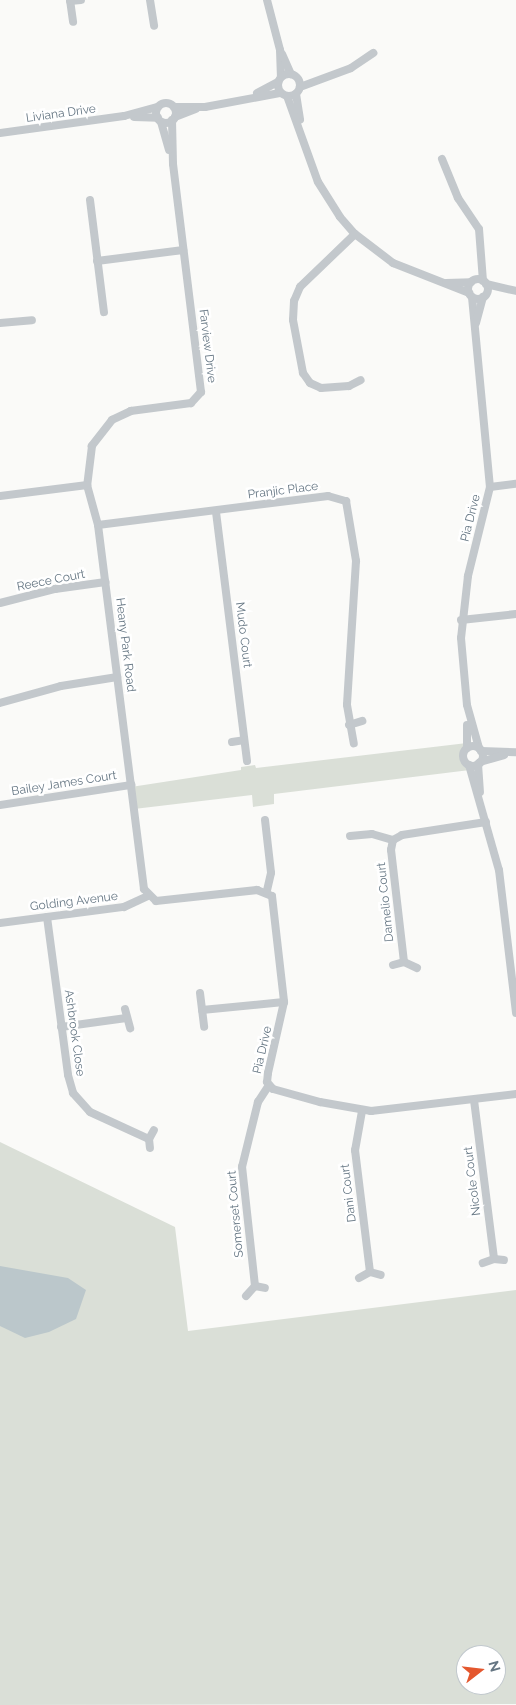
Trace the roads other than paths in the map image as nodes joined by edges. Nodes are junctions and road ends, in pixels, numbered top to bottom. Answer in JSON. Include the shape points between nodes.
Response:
{"nodes":[{"id":1,"x":81,"y":0,"type":"edge"},
{"id":2,"x":150,"y":0,"type":"edge"},
{"id":3,"x":267,"y":0,"type":"edge"},
{"id":4,"x":70,"y":1,"type":"edge"},
{"id":5,"x":73,"y":22,"type":"dead end"},
{"id":6,"x":154,"y":26,"type":"dead end"},
{"id":7,"x":280,"y":50,"type":"junction"},
{"id":8,"x":373,"y":54,"type":"dead end"},
{"id":9,"x":294,"y":76,"type":"junction"},
{"id":10,"x":323,"y":76,"type":"junction"},
{"id":11,"x":280,"y":80,"type":"junction"},
{"id":12,"x":298,"y":90,"type":"junction"},
{"id":13,"x":283,"y":95,"type":"junction"},
{"id":14,"x":248,"y":97,"type":"junction"},
{"id":15,"x":205,"y":106,"type":"junction"},
{"id":16,"x":158,"y":107,"type":"junction"},
{"id":17,"x":174,"y":107,"type":"junction"},
{"id":18,"x":124,"y":116,"type":"junction"},
{"id":19,"x":174,"y":119,"type":"junction"},
{"id":20,"x":160,"y":120,"type":"junction"},
{"id":21,"x":301,"y":132,"type":"junction"},
{"id":22,"x":0,"y":133,"type":"edge"},
{"id":23,"x":442,"y":159,"type":"dead end"},
{"id":24,"x":173,"y":164,"type":"junction"},
{"id":25,"x":90,"y":200,"type":"dead end"},
{"id":26,"x":355,"y":234,"type":"junction"},
{"id":27,"x":183,"y":250,"type":"junction"},
{"id":28,"x":481,"y":258,"type":"junction"},
{"id":29,"x":97,"y":261,"type":"junction"},
{"id":30,"x":472,"y":280,"type":"junction"},
{"id":31,"x":485,"y":282,"type":"junction"},
{"id":32,"x":442,"y":284,"type":"junction"},
{"id":33,"x":514,"y":291,"type":"edge"},
{"id":34,"x":470,"y":295,"type":"junction"},
{"id":35,"x":484,"y":296,"type":"junction"},
{"id":36,"x":104,"y":312,"type":"dead end"},
{"id":37,"x":32,"y":320,"type":"dead end"},
{"id":38,"x":0,"y":324,"type":"edge"},
{"id":39,"x":474,"y":335,"type":"junction"},
{"id":40,"x":361,"y":380,"type":"dead end"},
{"id":41,"x":516,"y":484,"type":"edge"},
{"id":42,"x":86,"y":485,"type":"junction"},
{"id":43,"x":490,"y":487,"type":"junction"},
{"id":44,"x":0,"y":496,"type":"edge"},
{"id":45,"x":216,"y":512,"type":"junction"},
{"id":46,"x":98,"y":525,"type":"junction"},
{"id":47,"x":106,"y":582,"type":"junction"},
{"id":48,"x":0,"y":603,"type":"edge"},
{"id":49,"x":516,"y":614,"type":"edge"},
{"id":50,"x":461,"y":620,"type":"junction"},
{"id":51,"x":117,"y":677,"type":"junction"},
{"id":52,"x":0,"y":703,"type":"edge"},
{"id":53,"x":467,"y":705,"type":"junction"},
{"id":54,"x":362,"y":721,"type":"dead end"},
{"id":55,"x":349,"y":725,"type":"junction"},
{"id":56,"x":244,"y":740,"type":"junction"},
{"id":57,"x":232,"y":742,"type":"dead end"},
{"id":58,"x":354,"y":743,"type":"dead end"},
{"id":59,"x":467,"y":748,"type":"junction"},
{"id":60,"x":480,"y":749,"type":"junction"},
{"id":61,"x":514,"y":752,"type":"edge"},
{"id":62,"x":247,"y":761,"type":"dead end"},
{"id":63,"x":479,"y":763,"type":"junction"},
{"id":64,"x":469,"y":764,"type":"junction"},
{"id":65,"x":131,"y":785,"type":"junction"},
{"id":66,"x":0,"y":805,"type":"edge"},
{"id":67,"x":482,"y":806,"type":"junction"},
{"id":68,"x":265,"y":820,"type":"dead end"},
{"id":69,"x":486,"y":822,"type":"junction"},
{"id":70,"x":350,"y":836,"type":"dead end"},
{"id":71,"x":393,"y":840,"type":"junction"},
{"id":72,"x":266,"y":891,"type":"junction"},
{"id":73,"x":148,"y":896,"type":"junction"},
{"id":74,"x":47,"y":917,"type":"junction"},
{"id":75,"x":0,"y":923,"type":"edge"},
{"id":76,"x":404,"y":962,"type":"junction"},
{"id":77,"x":393,"y":965,"type":"dead end"},
{"id":78,"x":417,"y":968,"type":"dead end"},
{"id":79,"x":200,"y":993,"type":"dead end"},
{"id":80,"x":284,"y":1002,"type":"junction"},
{"id":81,"x":125,"y":1009,"type":"dead end"},
{"id":82,"x":202,"y":1010,"type":"junction"},
{"id":83,"x":516,"y":1013,"type":"edge"},
{"id":84,"x":126,"y":1018,"type":"junction"},
{"id":85,"x":204,"y":1026,"type":"dead end"},
{"id":86,"x":61,"y":1027,"type":"junction"},
{"id":87,"x":130,"y":1028,"type":"dead end"},
{"id":88,"x":269,"y":1085,"type":"junction"},
{"id":89,"x":516,"y":1094,"type":"edge"},
{"id":90,"x":474,"y":1100,"type":"junction"},
{"id":91,"x":362,"y":1111,"type":"junction"},
{"id":92,"x":154,"y":1130,"type":"dead end"},
{"id":93,"x":148,"y":1139,"type":"junction"},
{"id":94,"x":150,"y":1148,"type":"dead end"},
{"id":95,"x":494,"y":1259,"type":"junction"},
{"id":96,"x":504,"y":1260,"type":"dead end"},
{"id":97,"x":483,"y":1263,"type":"dead end"},
{"id":98,"x":370,"y":1272,"type":"junction"},
{"id":99,"x":381,"y":1275,"type":"dead end"},
{"id":100,"x":358,"y":1278,"type":"dead end"},
{"id":101,"x":255,"y":1286,"type":"junction"},
{"id":102,"x":265,"y":1288,"type":"dead end"},
{"id":103,"x":246,"y":1296,"type":"dead end"}],
"edges":[{"from":1,"to":4,"type":"street"},
{"from":2,"to":6,"type":"street"},
{"from":3,"to":7,"type":"street"},
{"from":4,"to":5,"type":"street"},
{"from":7,"to":9,"type":"street"},
{"from":7,"to":11,"type":"street"},
{"from":8,"to":10,"type":"street","via":[[351,68]]},
{"from":9,"to":10,"type":"street"},
{"from":9,"to":11,"type":"street"},
{"from":9,"to":12,"type":"street"},
{"from":10,"to":12,"type":"street"},
{"from":11,"to":13,"type":"street"},
{"from":11,"to":14,"type":"street"},
{"from":12,"to":13,"type":"street"},
{"from":12,"to":21,"type":"street"},
{"from":13,"to":14,"type":"street"},
{"from":13,"to":21,"type":"street"},
{"from":14,"to":15,"type":"street"},
{"from":15,"to":17,"type":"street"},
{"from":15,"to":19,"type":"street"},
{"from":16,"to":17,"type":"street","name":"Liviana Drive","via":[[166,103]]},
{"from":16,"to":18,"type":"street","name":"Liviana Drive"},
{"from":16,"to":20,"type":"street","name":"Farview Drive"},
{"from":17,"to":19,"type":"street","name":"Farview Drive"},
{"from":18,"to":20,"type":"street","name":"Liviana Drive"},
{"from":18,"to":22,"type":"street","name":"Liviana Drive"},
{"from":19,"to":20,"type":"street","name":"Liviana Drive"},
{"from":19,"to":24,"type":"street","name":"Farview Drive"},
{"from":20,"to":24,"type":"street","name":"Farview Drive"},
{"from":21,"to":26,"type":"street","via":[[318,182]]},
{"from":23,"to":28,"type":"street","name":"Pia Drive","via":[[456,194],[479,229]]},
{"from":24,"to":27,"type":"street","name":"Farview Drive"},
{"from":25,"to":29,"type":"street"},
{"from":26,"to":32,"type":"street","via":[[393,263]]},
{"from":26,"to":40,"type":"street","via":[[300,287],[294,301],[293,320],[301,366],[310,383],[321,388],[349,386]]},
{"from":27,"to":29,"type":"street"},
{"from":27,"to":42,"type":"street","name":"Farview Drive","via":[[200,395],[191,402],[131,411],[112,420],[92,446]]},
{"from":28,"to":30,"type":"street","name":"Pia Drive"},
{"from":28,"to":31,"type":"street","name":"Pia Drive"},
{"from":29,"to":36,"type":"street"},
{"from":30,"to":31,"type":"street"},
{"from":30,"to":32,"type":"street"},
{"from":30,"to":34,"type":"street","name":"Pia Drive"},
{"from":31,"to":33,"type":"street"},
{"from":31,"to":35,"type":"street","name":"Pia Drive"},
{"from":32,"to":34,"type":"street"},
{"from":33,"to":35,"type":"street"},
{"from":34,"to":35,"type":"street"},
{"from":34,"to":39,"type":"street","name":"Pia Drive"},
{"from":35,"to":39,"type":"street","name":"Pia Drive"},
{"from":37,"to":38,"type":"street"},
{"from":39,"to":43,"type":"street","name":"Pia Drive"},
{"from":41,"to":43,"type":"street"},
{"from":42,"to":44,"type":"street"},
{"from":42,"to":46,"type":"street","name":"Heany Park Road"},
{"from":43,"to":50,"type":"street","name":"Pia Drive"},
{"from":45,"to":46,"type":"street","name":"Pranjic Place"},
{"from":45,"to":55,"type":"street","name":"Pranjic Place","via":[[328,496],[342,498],[348,504],[356,569],[346,705]]},
{"from":45,"to":56,"type":"street","name":"Mudo Court"},
{"from":46,"to":47,"type":"street","name":"Heany Park Road"},
{"from":47,"to":48,"type":"street","name":"Reece Court","via":[[55,589]]},
{"from":47,"to":51,"type":"street","name":"Heany Park Road"},
{"from":49,"to":50,"type":"street"},
{"from":50,"to":53,"type":"street","name":"Pia Drive"},
{"from":51,"to":52,"type":"street","via":[[67,684]]},
{"from":51,"to":65,"type":"street","name":"Heany Park Road"},
{"from":53,"to":59,"type":"street","name":"Pia Drive"},
{"from":53,"to":60,"type":"street","name":"Pia Drive"},
{"from":54,"to":55,"type":"street"},
{"from":55,"to":58,"type":"street","name":"Pranjic Place"},
{"from":56,"to":57,"type":"street"},
{"from":56,"to":62,"type":"street","name":"Mudo Court"},
{"from":59,"to":60,"type":"street"},
{"from":59,"to":64,"type":"street","name":"Pia Drive","via":[[463,757]]},
{"from":60,"to":61,"type":"street"},
{"from":60,"to":63,"type":"street"},
{"from":61,"to":63,"type":"street"},
{"from":63,"to":64,"type":"street"},
{"from":63,"to":67,"type":"street"},
{"from":64,"to":67,"type":"street"},
{"from":65,"to":66,"type":"street","name":"Bailey James Court"},
{"from":65,"to":73,"type":"street","name":"Heany Park Road"},
{"from":67,"to":69,"type":"street"},
{"from":68,"to":72,"type":"street","via":[[271,873]]},
{"from":69,"to":71,"type":"street","via":[[402,835]]},
{"from":69,"to":83,"type":"street","via":[[499,870]]},
{"from":70,"to":71,"type":"street","via":[[372,834]]},
{"from":71,"to":76,"type":"street","name":"Damelio Court","via":[[391,850]]},
{"from":72,"to":73,"type":"street","via":[[161,902]]},
{"from":72,"to":80,"type":"street","name":"Pia Drive","via":[[274,903]]},
{"from":73,"to":74,"type":"street","name":"Golding Avenue","via":[[128,906]]},
{"from":74,"to":75,"type":"street","name":"Golding Avenue"},
{"from":74,"to":86,"type":"street","name":"Ashbrook Close"},
{"from":76,"to":77,"type":"street"},
{"from":76,"to":78,"type":"street"},
{"from":79,"to":82,"type":"street"},
{"from":80,"to":82,"type":"street"},
{"from":80,"to":88,"type":"street","name":"Pia Drive","via":[[268,1073]]},
{"from":81,"to":84,"type":"street"},
{"from":82,"to":85,"type":"street"},
{"from":84,"to":86,"type":"street"},
{"from":84,"to":87,"type":"street"},
{"from":86,"to":93,"type":"street","name":"Ashbrook Close","via":[[69,1082],[77,1099],[96,1115]]},
{"from":88,"to":91,"type":"street","name":"Pia Drive","via":[[297,1096]]},
{"from":88,"to":101,"type":"street","name":"Somerset Court","via":[[258,1102],[242,1167]]},
{"from":89,"to":90,"type":"street","name":"Pia Drive"},
{"from":90,"to":91,"type":"street","name":"Pia Drive"},
{"from":90,"to":95,"type":"street","name":"Nicole Court"},
{"from":91,"to":98,"type":"street","name":"Dani Court","via":[[354,1147]]},
{"from":92,"to":93,"type":"street"},
{"from":93,"to":94,"type":"street"},
{"from":95,"to":96,"type":"street"},
{"from":95,"to":97,"type":"street"},
{"from":98,"to":99,"type":"street"},
{"from":98,"to":100,"type":"street"},
{"from":101,"to":102,"type":"street"},
{"from":101,"to":103,"type":"street"}]}
